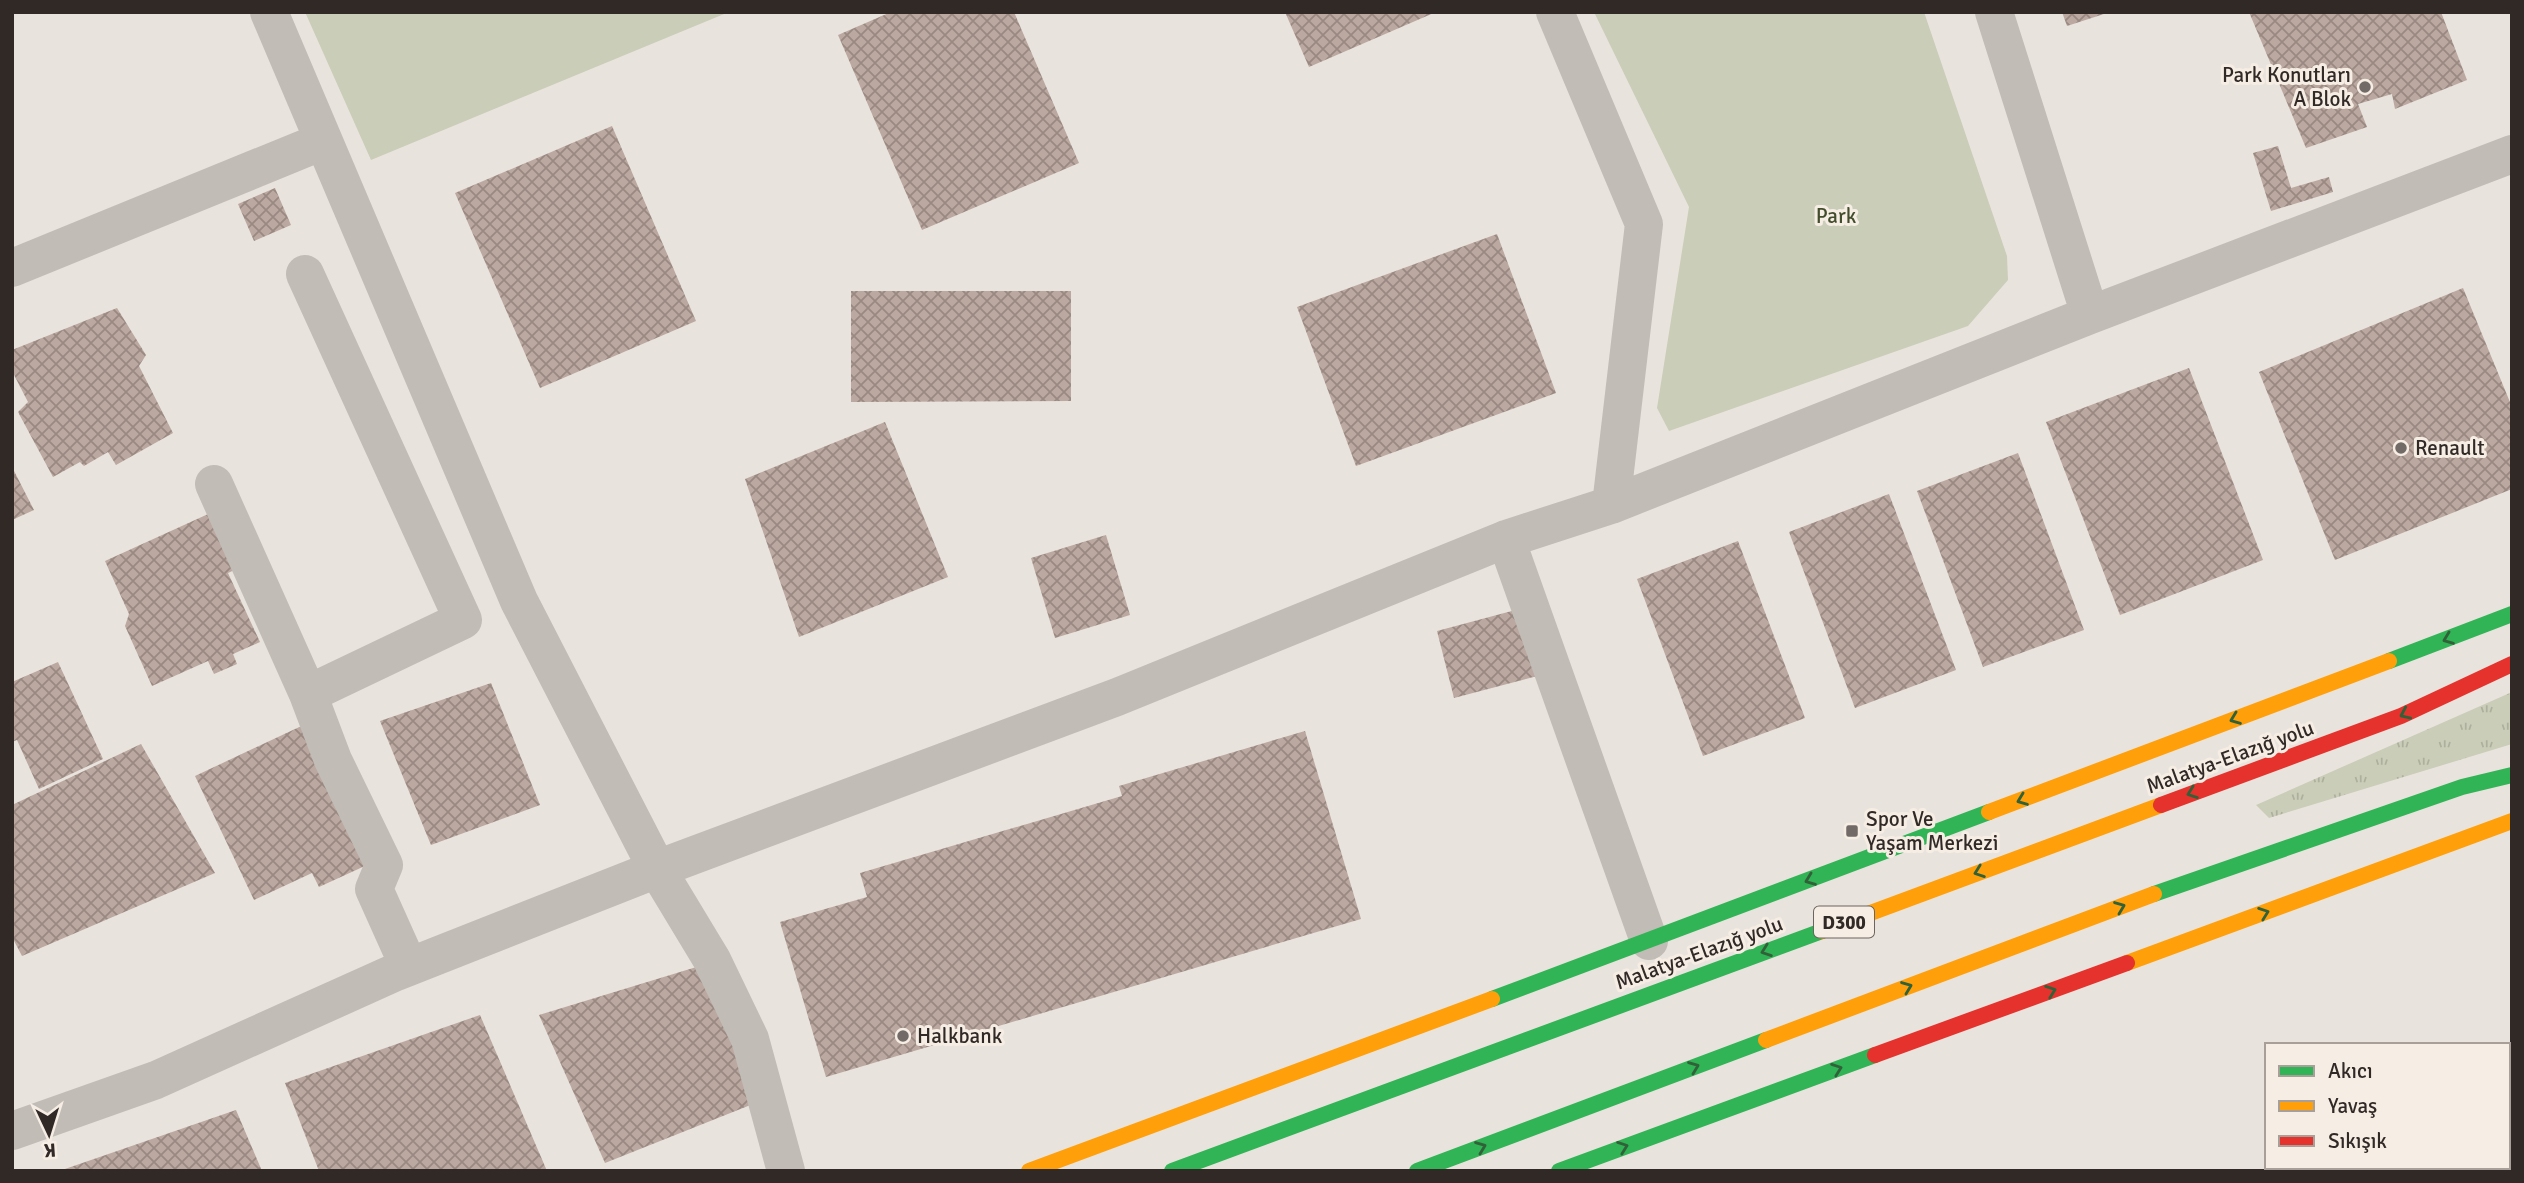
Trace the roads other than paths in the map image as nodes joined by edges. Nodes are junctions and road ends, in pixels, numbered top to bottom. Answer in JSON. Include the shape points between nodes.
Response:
{"nodes":[{"id":1,"x":269,"y":12,"type":"edge"},
{"id":2,"x":1555,"y":12,"type":"edge"},
{"id":3,"x":1994,"y":12,"type":"edge"},
{"id":4,"x":323,"y":141,"type":"junction"},
{"id":5,"x":2512,"y":154,"type":"edge"},
{"id":6,"x":12,"y":268,"type":"edge"},
{"id":7,"x":306,"y":274,"type":"dead end"},
{"id":8,"x":2090,"y":314,"type":"junction"},
{"id":9,"x":214,"y":484,"type":"dead end"},
{"id":10,"x":1611,"y":505,"type":"junction"},
{"id":11,"x":1506,"y":539,"type":"junction"},
{"id":12,"x":2512,"y":614,"type":"edge"},
{"id":13,"x":2512,"y":664,"type":"edge"},
{"id":14,"x":308,"y":694,"type":"junction"},
{"id":15,"x":2512,"y":775,"type":"edge"},
{"id":16,"x":2512,"y":821,"type":"edge"},
{"id":17,"x":657,"y":869,"type":"junction"},
{"id":18,"x":1649,"y":942,"type":"junction"},
{"id":19,"x":409,"y":967,"type":"junction"},
{"id":20,"x":12,"y":1131,"type":"edge"},
{"id":21,"x":786,"y":1171,"type":"edge"},
{"id":22,"x":1029,"y":1171,"type":"edge"},
{"id":23,"x":1172,"y":1171,"type":"edge"},
{"id":24,"x":1417,"y":1171,"type":"edge"},
{"id":25,"x":1559,"y":1171,"type":"edge"}],
"edges":[{"from":1,"to":4,"type":"street"},
{"from":2,"to":10,"type":"street","via":[[1644,224]]},
{"from":3,"to":8,"type":"street"},
{"from":4,"to":6,"type":"street"},
{"from":4,"to":17,"type":"street","via":[[519,601]]},
{"from":5,"to":8,"type":"street"},
{"from":7,"to":14,"type":"street","via":[[463,620]]},
{"from":8,"to":10,"type":"street"},
{"from":9,"to":14,"type":"street"},
{"from":10,"to":11,"type":"street"},
{"from":11,"to":17,"type":"street","via":[[1117,697]]},
{"from":11,"to":18,"type":"street"},
{"from":12,"to":18,"type":"main road","one_way":true},
{"from":13,"to":23,"type":"main road","name":"Malatya-Elazığ yolu","number":"D300","one_way":true,"via":[[2401,716]]},
{"from":14,"to":19,"type":"street","via":[[384,865],[374,889]]},
{"from":24,"to":15,"type":"main road","one_way":true,"via":[[2248,859],[2462,787]]},
{"from":25,"to":16,"type":"main road","one_way":true},
{"from":17,"to":19,"type":"street"},
{"from":17,"to":21,"type":"street","via":[[712,960],[751,1039]]},
{"from":18,"to":22,"type":"main road"},
{"from":19,"to":20,"type":"street","via":[[156,1080]]}]}
